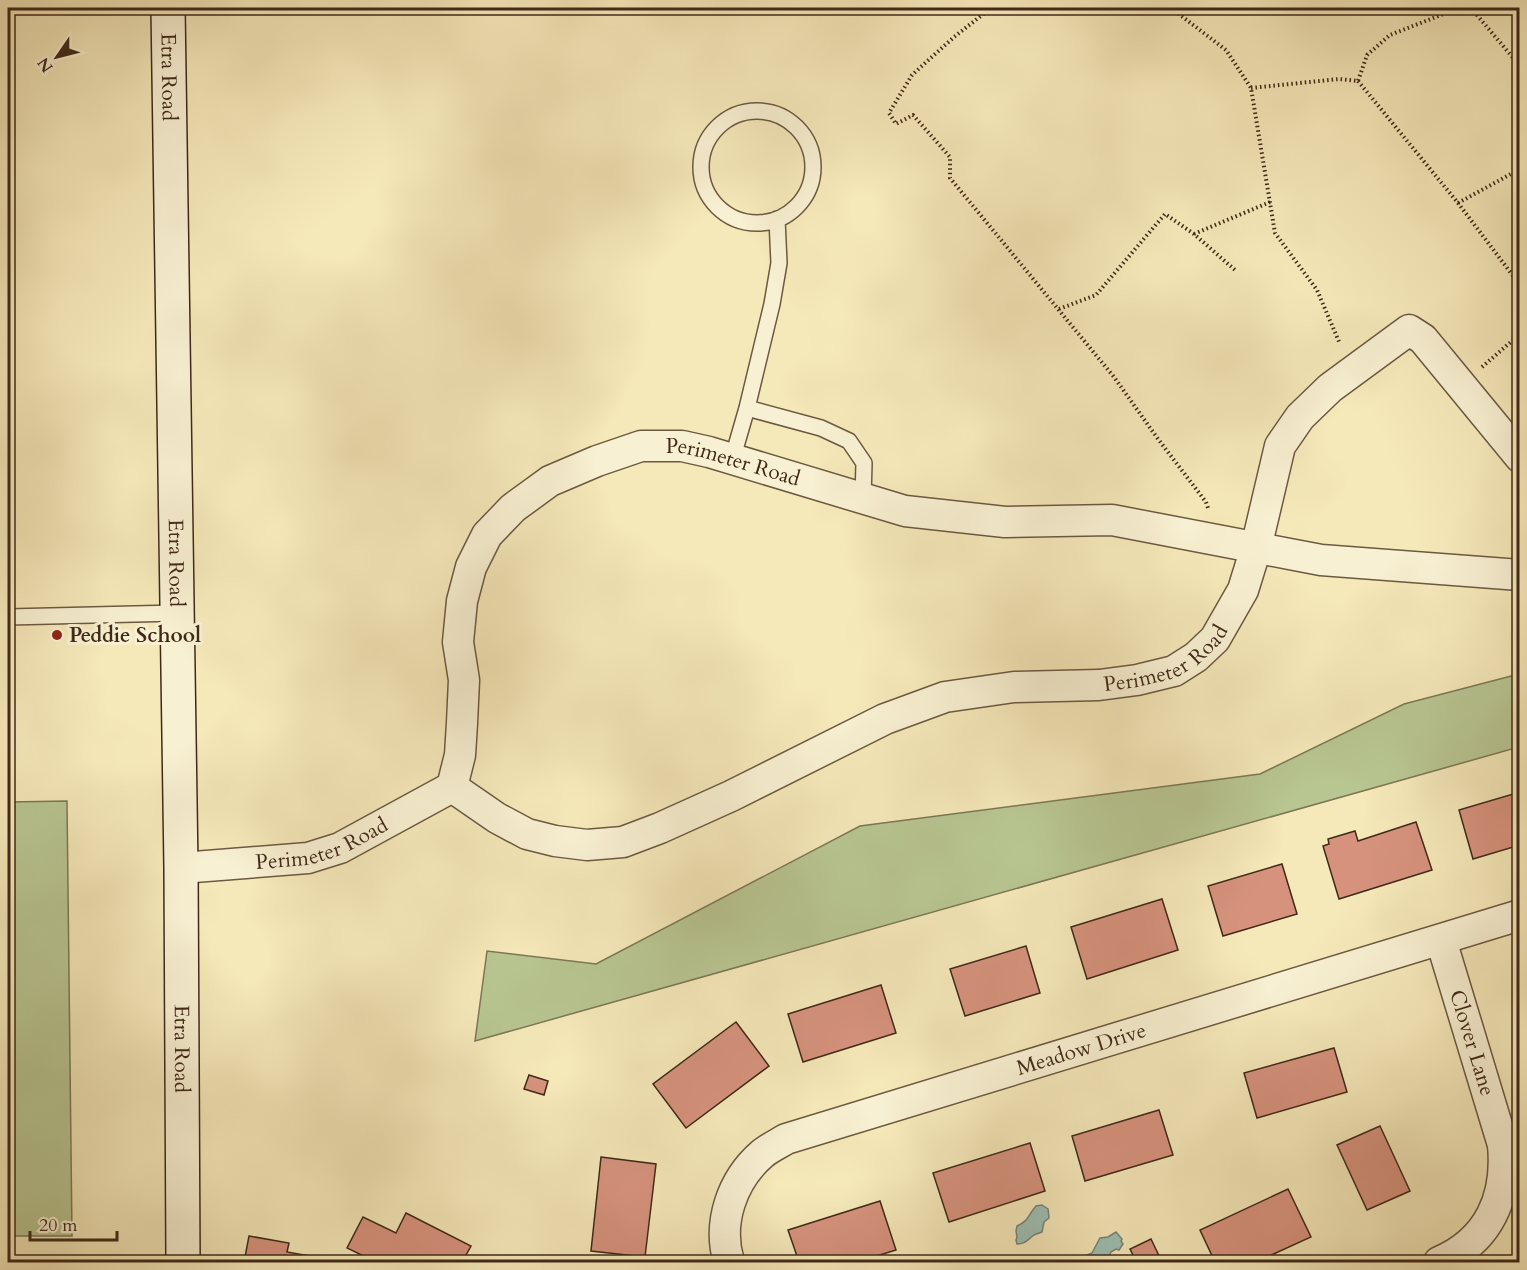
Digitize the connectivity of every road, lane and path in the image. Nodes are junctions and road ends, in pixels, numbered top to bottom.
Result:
1 (168, 8) edge
2 (991, 8) edge
3 (1451, 8) edge
4 (1471, 8) edge
5 (1174, 9) edge
6 (1520, 66) edge
7 (1358, 81) junction
8 (1251, 88) junction
9 (1520, 169) edge
10 (1270, 202) junction
11 (1458, 202) junction
12 (777, 219) junction
13 (1194, 234) junction
14 (1235, 270) dead end
15 (1520, 285) edge
16 (1059, 309) junction
17 (1520, 334) edge
18 (1352, 372) junction
19 (1461, 385) junction
20 (747, 408) junction
21 (1520, 457) edge
22 (732, 460) junction
23 (863, 498) junction
24 (1208, 538) junction
25 (1256, 548) junction
26 (1520, 575) edge
27 (177, 613) junction
28 (8, 617) edge
29 (452, 787) junction
30 (181, 868) junction
31 (1520, 915) edge
32 (1441, 940) junction
33 (183, 1263) edge
34 (729, 1263) edge
35 (1439, 1263) edge

1 - 27 main road, Etra Road
2 - 16 path
3 - 7 path
4 - 6 path
5 - 8 path
7 - 8 path
7 - 11 path
8 - 10 path
9 - 11 path
10 - 13 path
10 - 18 path
11 - 15 path
12 - 12 lane
12 - 20 lane
13 - 14 path
13 - 16 path
16 - 24 path
17 - 19 path
18 - 19 street, Perimeter Road
18 - 25 street, Perimeter Road
19 - 21 street, Perimeter Road
20 - 22 lane
20 - 23 lane
22 - 23 street, Perimeter Road
22 - 29 street, Perimeter Road
23 - 24 street, Perimeter Road
24 - 25 street, Perimeter Road
25 - 26 street, Perimeter Road
25 - 29 street, Perimeter Road
27 - 28 lane
27 - 30 main road, Etra Road
29 - 30 street, Perimeter Road
30 - 33 main road, Etra Road
31 - 32 street, Meadow Drive
32 - 34 street, Meadow Drive
32 - 35 street, Clover Lane

